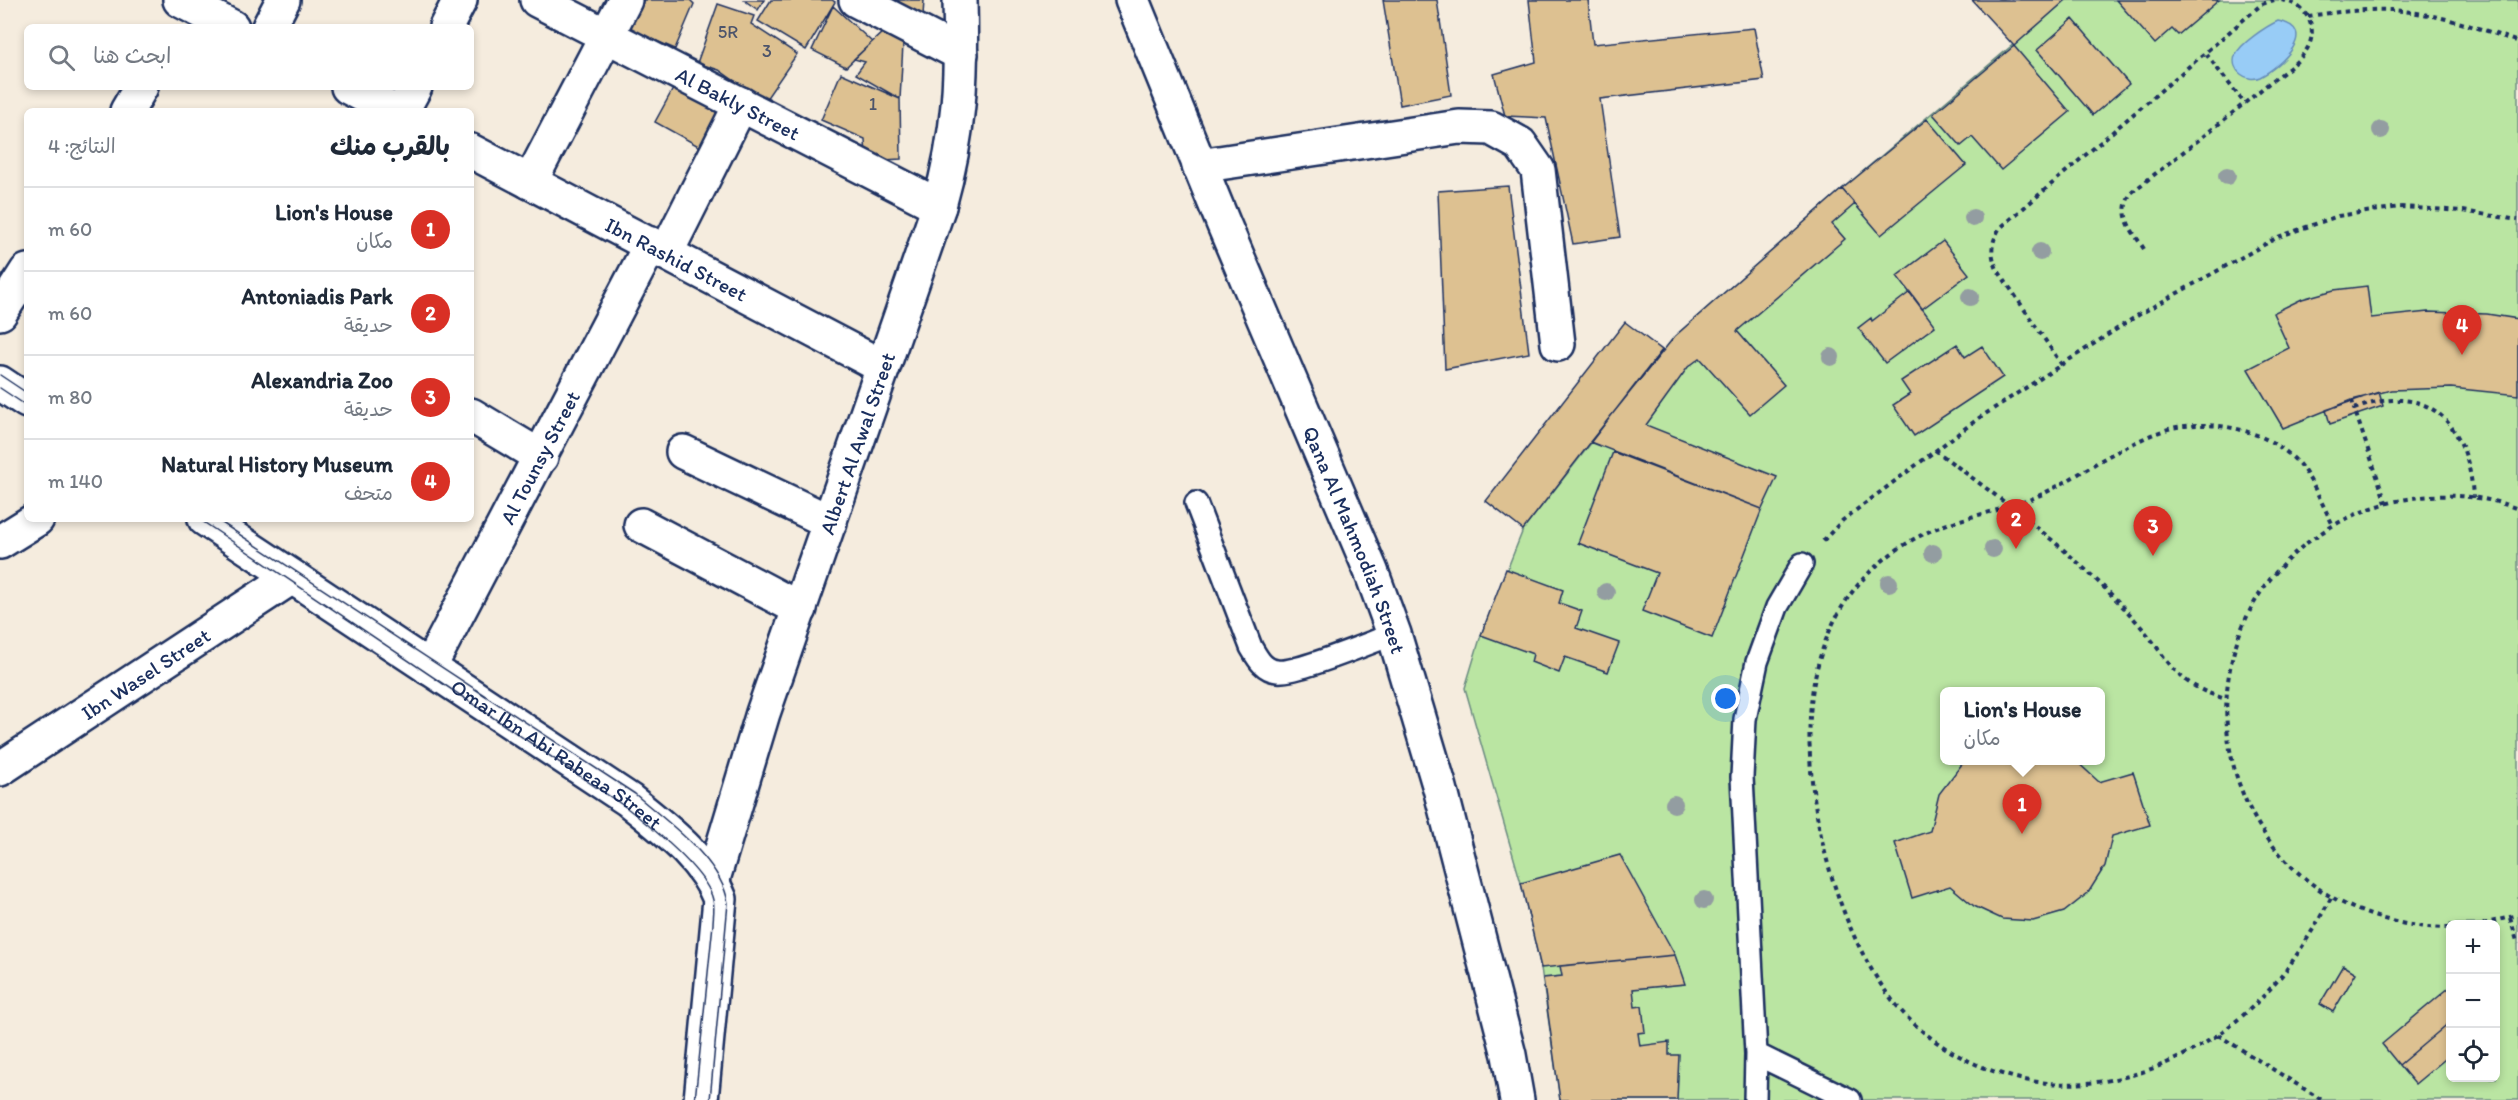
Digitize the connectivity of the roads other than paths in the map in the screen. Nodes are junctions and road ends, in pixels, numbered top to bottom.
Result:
1 (283, 0) edge
2 (460, 0) edge
3 (537, 0) edge
4 (625, 0) edge
5 (856, 0) edge
6 (960, 0) edge
7 (1132, 0) edge
8 (183, 11) edge
9 (223, 24) edge
10 (271, 24) edge
11 (448, 24) edge
12 (606, 35) junction
13 (961, 54) junction
14 (139, 90) edge
15 (354, 90) edge
16 (413, 90) edge
17 (741, 104) junction
18 (129, 108) edge
19 (388, 108) edge
20 (404, 108) edge
21 (474, 153) edge
22 (1199, 166) junction
23 (530, 182) junction
24 (939, 206) junction
25 (659, 249) junction
26 (24, 276) edge
27 (0, 313) edge
28 (1558, 344) dead end
29 (883, 367) junction
30 (0, 383) edge
31 (24, 399) edge
32 (474, 417) edge
33 (683, 452) dead end
34 (541, 457) junction
35 (1196, 503) dead end
36 (32, 522) edge
37 (209, 522) edge
38 (830, 522) junction
39 (641, 525) dead end
40 (0, 542) edge
41 (1802, 564) road end
42 (291, 577) junction
43 (800, 609) junction
44 (1394, 634) junction
45 (429, 668) junction
46 (0, 769) edge
47 (713, 879) junction
48 (1756, 1054) junction
49 (1798, 1074) junction
50 (701, 1100) edge
51 (1517, 1100) edge
52 (1755, 1100) edge
53 (1808, 1100) edge
54 (1850, 1100) edge

1 - 10 street
2 - 11 street
3 - 12 street, Al Bakly Street
4 - 12 street
5 - 13 street
6 - 13 street, Albert Al Awal Street
7 - 22 street, Qana Al Mahmodiah Street
8 - 9 street
12 - 17 street, Al Bakly Street
12 - 23 street
13 - 24 street, Albert Al Awal Street
14 - 18 street
15 - 19 street
16 - 20 street
17 - 24 street, Al Bakly Street
17 - 25 street, Al Tounsy Street
21 - 23 street, Ibn Rashid Street
22 - 28 street
22 - 44 street, Qana Al Mahmodiah Street
23 - 25 street, Ibn Rashid Street
24 - 29 street, Albert Al Awal Street
25 - 29 street, Ibn Rashid Street
25 - 34 street, Al Tounsy Street
26 - 27 street
29 - 38 street, Albert Al Awal Street
30 - 31 street
32 - 34 street
33 - 38 street
34 - 45 street, Al Tounsy Street
35 - 44 lane
36 - 40 street
37 - 42 street, Omar Ibn Abi Rabeaa Street
38 - 43 street, Albert Al Awal Street
39 - 43 street
41 - 48 lane
42 - 45 street, Omar Ibn Abi Rabeaa Street
42 - 46 street, Ibn Wasel Street
43 - 47 street, Albert Al Awal Street
44 - 51 street, Qana Al Mahmodiah Street
45 - 47 street, Omar Ibn Abi Rabeaa Street
47 - 50 street
48 - 49 lane
48 - 52 lane
49 - 53 lane
49 - 54 lane

